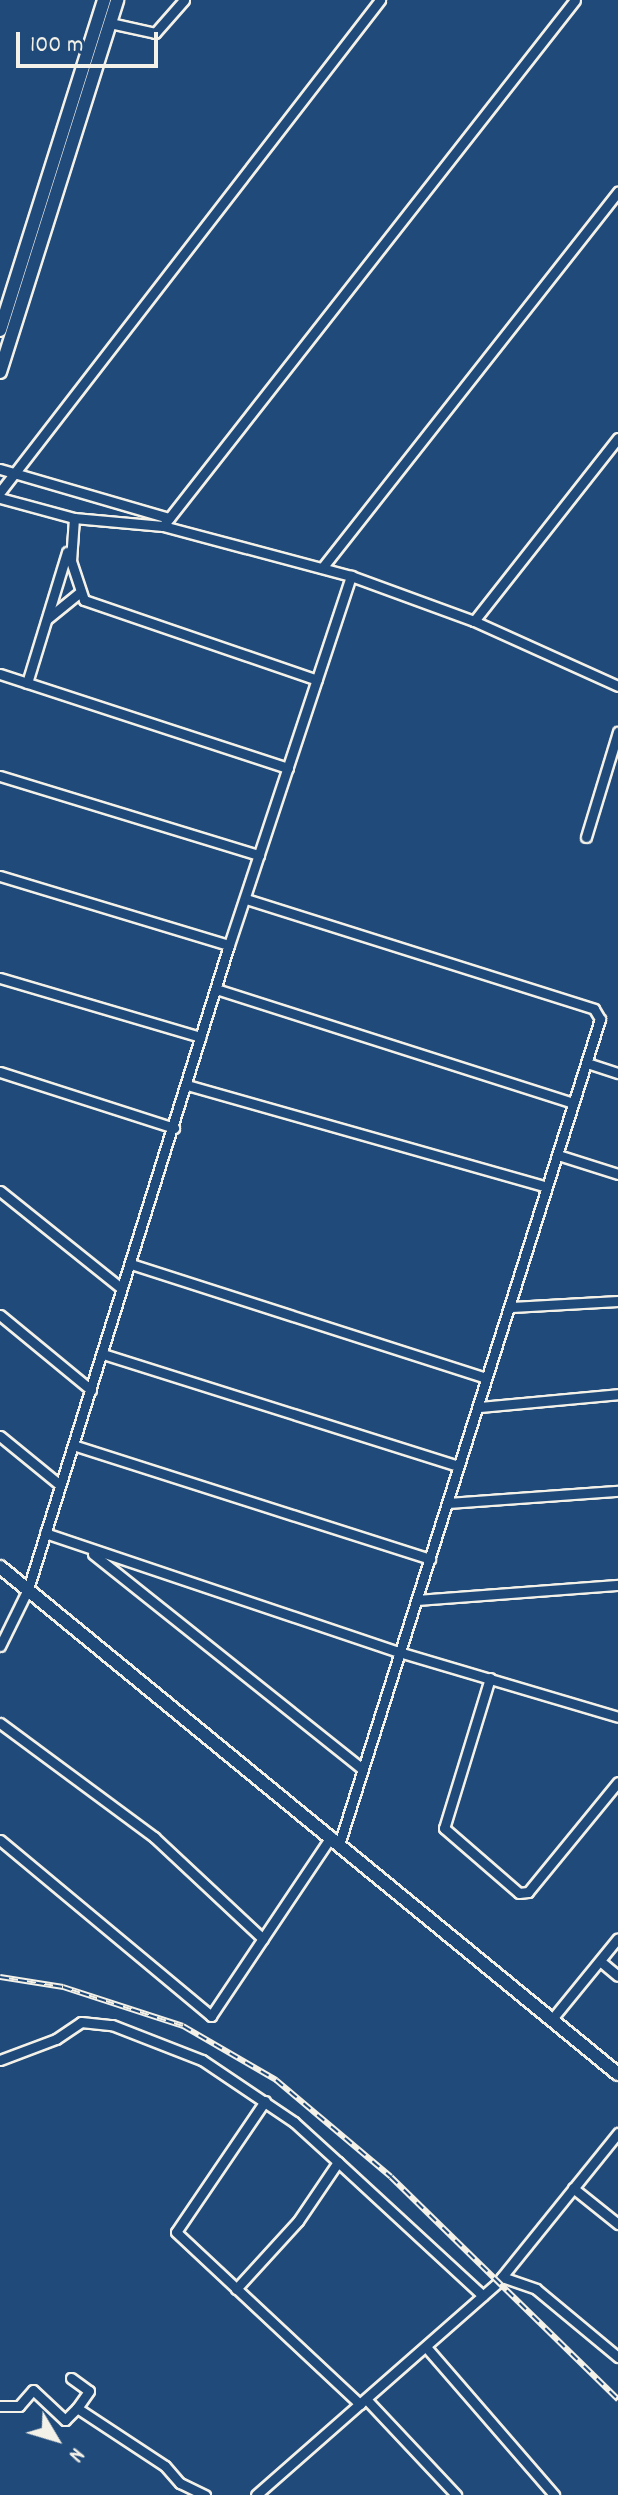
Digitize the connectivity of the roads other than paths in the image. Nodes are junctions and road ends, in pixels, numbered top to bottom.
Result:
1 (104, 0) edge
2 (117, 0) edge
3 (184, 0) edge
4 (380, 0) edge
5 (575, 0) edge
6 (110, 23) junction
7 (63, 150) junction
8 (618, 192) edge
9 (0, 330) edge
10 (0, 372) edge
11 (618, 438) edge
12 (0, 469) edge
13 (15, 473) junction
14 (0, 492) edge
15 (0, 498) edge
16 (74, 518) junction
17 (166, 522) junction
18 (69, 545) junction
19 (322, 568) junction
20 (351, 576) junction
21 (78, 594) junction
22 (47, 619) junction
23 (474, 621) junction
24 (0, 674) edge
25 (317, 680) junction
26 (27, 683) junction
27 (617, 683) edge
28 (618, 732) edge
29 (288, 768) junction
30 (0, 776) edge
31 (586, 837) dead end
32 (259, 855) junction
33 (0, 876) edge
34 (246, 899) junction
35 (229, 945) junction
36 (0, 978) edge
37 (216, 989) junction
38 (201, 1037) junction
39 (587, 1063) junction
40 (0, 1072) edge
41 (618, 1073) edge
42 (187, 1085) junction
43 (573, 1103) junction
44 (174, 1128) junction
45 (558, 1155) junction
46 (618, 1174) edge
47 (547, 1187) junction
48 (0, 1191) edge
49 (131, 1264) junction
50 (121, 1288) junction
51 (618, 1301) edge
52 (512, 1307) junction
53 (0, 1315) edge
54 (103, 1354) junction
55 (486, 1378) junction
56 (91, 1390) junction
57 (618, 1394) edge
58 (479, 1407) junction
59 (0, 1436) edge
60 (73, 1445) junction
61 (458, 1466) junction
62 (60, 1485) junction
63 (618, 1491) edge
64 (449, 1503) junction
65 (45, 1533) junction
66 (88, 1550) junction
67 (430, 1559) junction
68 (0, 1567) edge
69 (618, 1585) edge
70 (28, 1589) junction
71 (418, 1600) junction
72 (0, 1646) edge
73 (399, 1652) junction
74 (490, 1678) junction
75 (618, 1717) edge
76 (0, 1723) edge
77 (362, 1769) junction
78 (618, 1782) edge
79 (0, 1840) edge
80 (335, 1841) junction
81 (618, 1938) edge
82 (263, 1939) junction
83 (600, 1961) junction
84 (618, 1976) edge
85 (552, 2019) junction
86 (0, 2060) edge
87 (618, 2074) edge
88 (265, 2101) junction
89 (618, 2133) edge
90 (338, 2162) junction
91 (573, 2188) junction
92 (618, 2224) edge
93 (502, 2277) junction
94 (236, 2289) junction
95 (483, 2296) junction
96 (426, 2347) junction
97 (618, 2357) edge
98 (71, 2378) dead end
99 (363, 2402) junction
100 (0, 2406) edge
101 (77, 2408) junction
102 (205, 2495) edge
103 (256, 2495) edge
104 (456, 2495) edge
105 (554, 2495) edge

1 - 7 street
2 - 6 street
3 - 6 street
4 - 13 street
5 - 17 street
6 - 7 street
7 - 9 street
7 - 10 street
8 - 19 street
11 - 23 street
12 - 13 street
13 - 14 street
13 - 17 street
15 - 16 street
16 - 17 street
16 - 18 street
17 - 19 street
18 - 21 street
18 - 22 street
19 - 20 street
20 - 23 street
20 - 25 street
21 - 22 street
21 - 25 street
22 - 26 street
23 - 27 street
24 - 26 street
25 - 29 street
26 - 29 street
28 - 31 street
29 - 32 street
30 - 32 street
32 - 34 street
33 - 35 street
34 - 35 street
34 - 39 street
35 - 37 street
36 - 38 street
37 - 38 street
37 - 43 street
38 - 42 street
39 - 41 street
39 - 43 street
40 - 44 street
42 - 44 street
42 - 47 street
43 - 45 street
44 - 49 street
45 - 46 street
45 - 47 street
47 - 52 street
48 - 50 street
49 - 50 street
49 - 55 street
50 - 54 street
51 - 52 street
52 - 55 street
53 - 56 street
54 - 56 street
54 - 61 street
55 - 58 street
56 - 60 street
57 - 58 street
58 - 61 street
59 - 62 street
60 - 62 street
60 - 67 street
61 - 64 street
62 - 65 street
63 - 64 street
64 - 67 street
65 - 66 street
65 - 70 street
66 - 73 street
66 - 77 street
67 - 71 street
68 - 70 street
69 - 71 street
70 - 72 street
70 - 80 street
71 - 73 street
73 - 74 street
73 - 77 street
74 - 75 street
74 - 78 street
76 - 82 street
77 - 80 street
79 - 82 street
80 - 82 street
80 - 85 street
81 - 83 street
83 - 84 street
83 - 85 street
85 - 87 street
86 - 88 street
88 - 90 street
88 - 94 street
89 - 91 street
90 - 94 street
90 - 95 street
91 - 92 street
91 - 93 street
93 - 95 street
93 - 97 street
94 - 99 street
95 - 96 street
96 - 99 street
96 - 105 street
98 - 101 street
99 - 103 street
99 - 104 street
100 - 101 street
101 - 102 street

